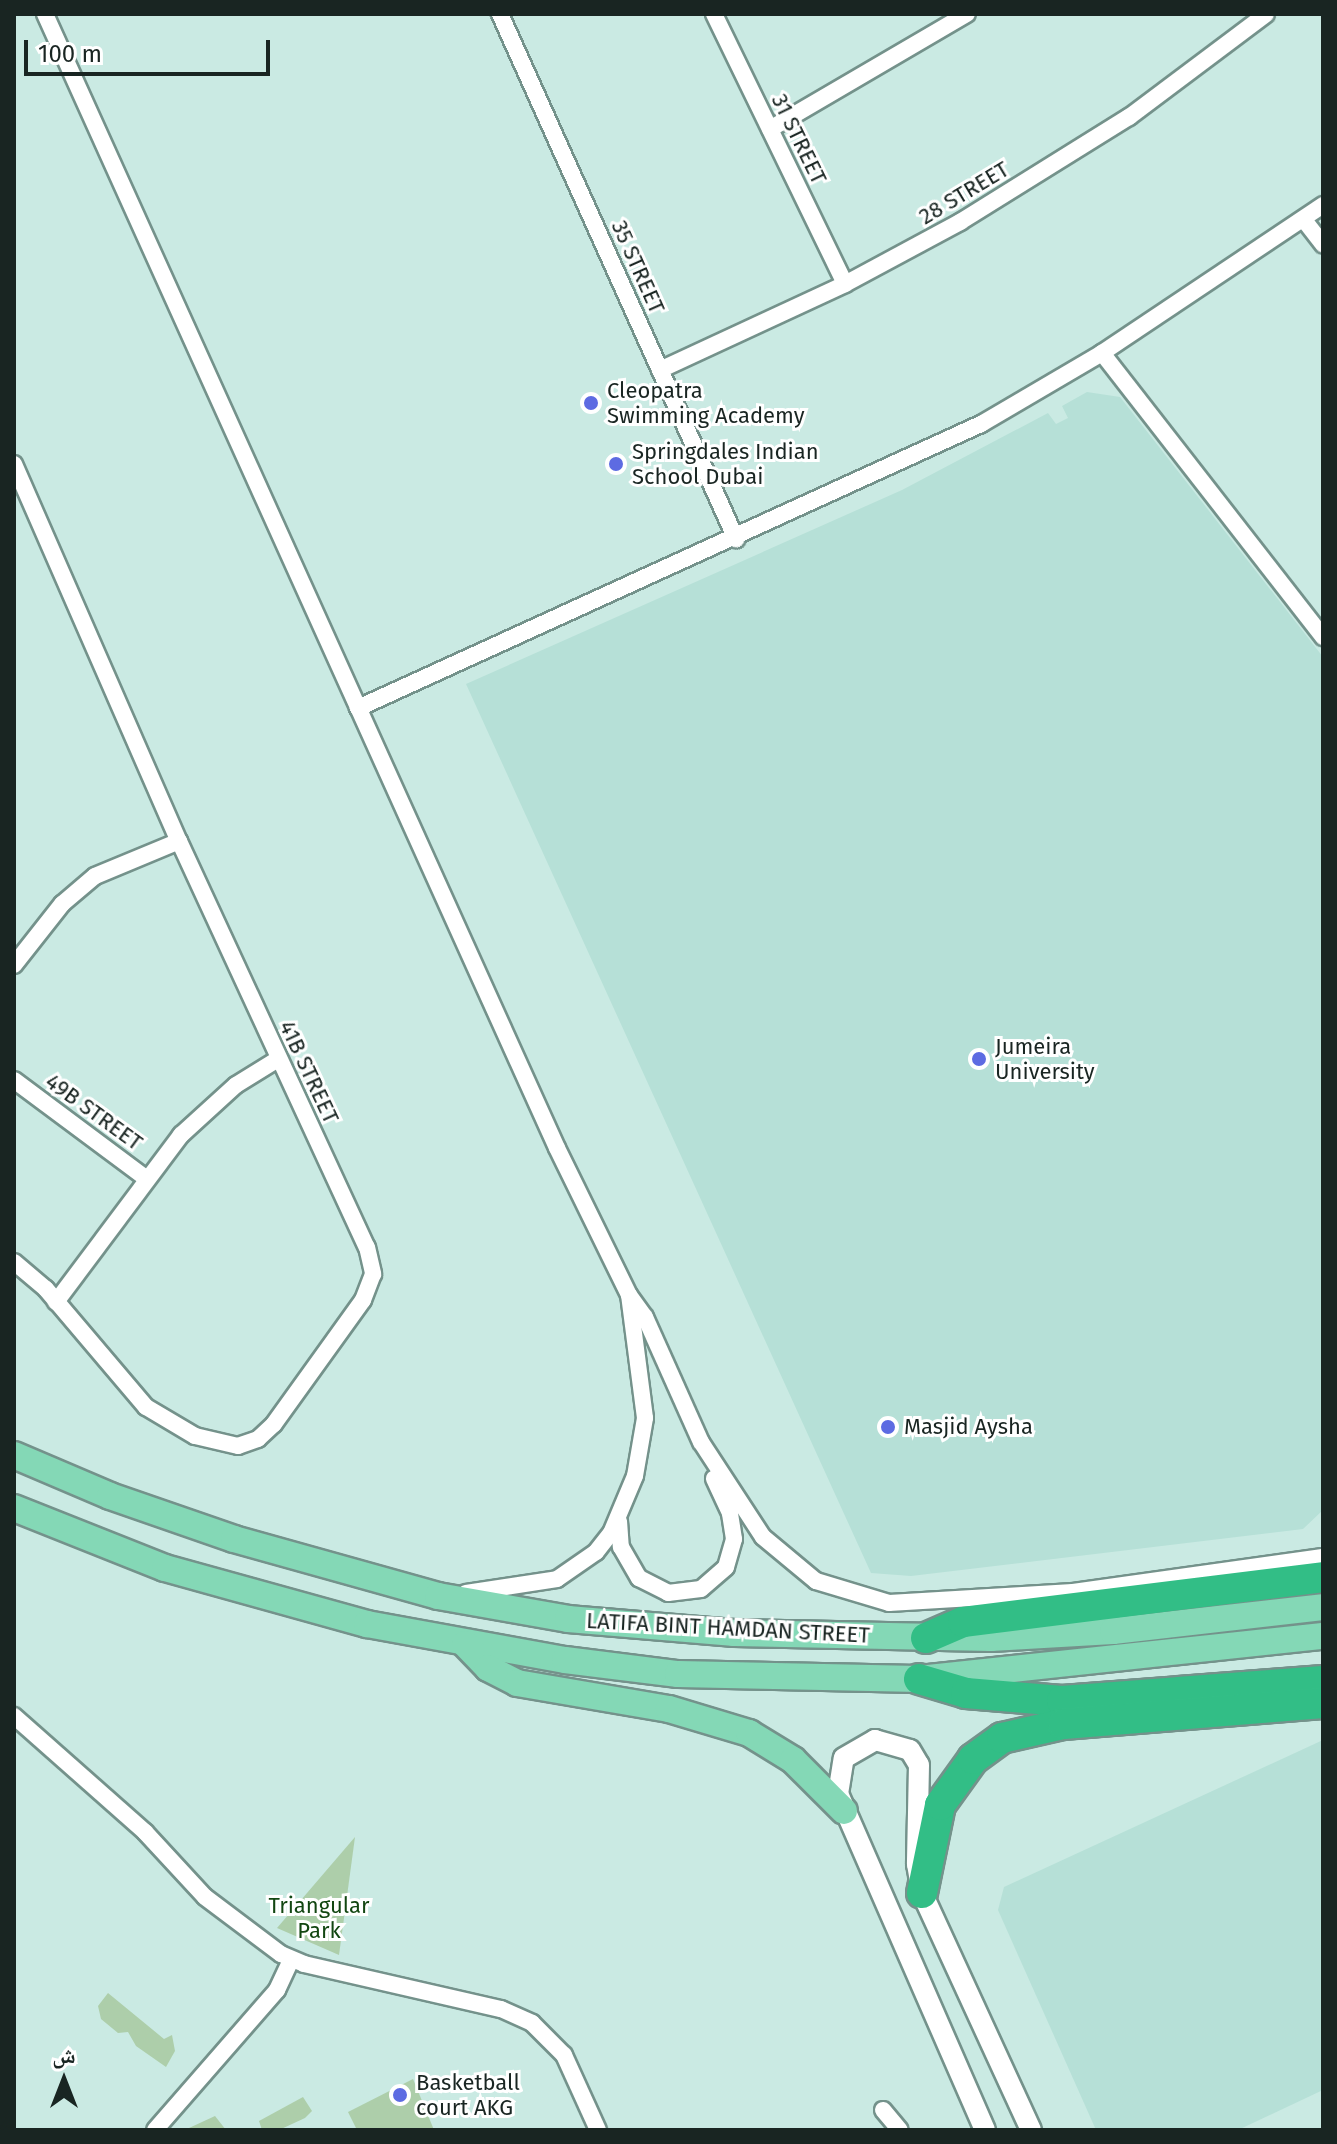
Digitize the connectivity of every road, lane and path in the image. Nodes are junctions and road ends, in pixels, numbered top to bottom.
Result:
1 (45, 14) edge
2 (500, 14) edge
3 (714, 14) edge
4 (967, 14) edge
5 (1266, 14) edge
6 (770, 129) junction
7 (1323, 205) edge
8 (1304, 220) junction
9 (1323, 244) edge
10 (845, 284) junction
11 (1102, 353) junction
12 (660, 370) junction
13 (14, 464) edge
14 (736, 539) junction
15 (1323, 637) edge
16 (358, 708) junction
17 (179, 841) junction
18 (14, 965) edge
19 (278, 1059) junction
20 (14, 1080) edge
21 (147, 1179) junction
22 (14, 1262) edge
23 (629, 1295) junction
24 (56, 1302) junction
25 (708, 1454) junction
26 (14, 1455) edge
27 (14, 1508) edge
28 (621, 1511) junction
29 (1323, 1557) edge
30 (1323, 1577) edge
31 (438, 1596) junction
32 (1323, 1607) edge
33 (1323, 1636) edge
34 (926, 1638) junction
35 (465, 1644) junction
36 (919, 1679) junction
37 (1323, 1681) edge
38 (1323, 1703) edge
39 (14, 1716) edge
40 (844, 1811) junction
41 (922, 1893) junction
42 (291, 1960) junction
43 (883, 2110) dead end
44 (155, 2130) edge
45 (598, 2130) edge
46 (900, 2130) edge
47 (985, 2130) edge
48 (1031, 2130) edge

1 - 16 street
2 - 12 street, 35 STREET
3 - 6 street, 31 STREET
4 - 6 street
5 - 10 street, 28 STREET
6 - 10 street, 31 STREET
7 - 8 street
8 - 9 street
8 - 11 street
10 - 12 street, 28 STREET
11 - 14 street
11 - 15 street
12 - 14 street, 35 STREET
13 - 17 street, 41B STREET
14 - 16 street
16 - 23 street
17 - 18 street
17 - 19 street, 41B STREET
19 - 21 street
19 - 24 street, 41B STREET
20 - 21 street, 49B STREET
21 - 24 street
22 - 24 street
23 - 25 street
23 - 28 street
25 - 28 street
25 - 29 street
26 - 31 main road, LATIFA BINT HAMDAN STREET
27 - 35 main road, LATIFA BINT HAMDAN STREET
28 - 31 street
30 - 34 highway
31 - 34 main road, LATIFA BINT HAMDAN STREET
32 - 34 main road, LATIFA BINT HAMDAN STREET
33 - 36 main road, LATIFA BINT HAMDAN STREET
35 - 36 main road, LATIFA BINT HAMDAN STREET
35 - 40 main road
36 - 37 highway
38 - 41 highway
39 - 42 street
40 - 41 street
40 - 47 street
41 - 48 street
42 - 44 street
42 - 45 street
43 - 46 street

